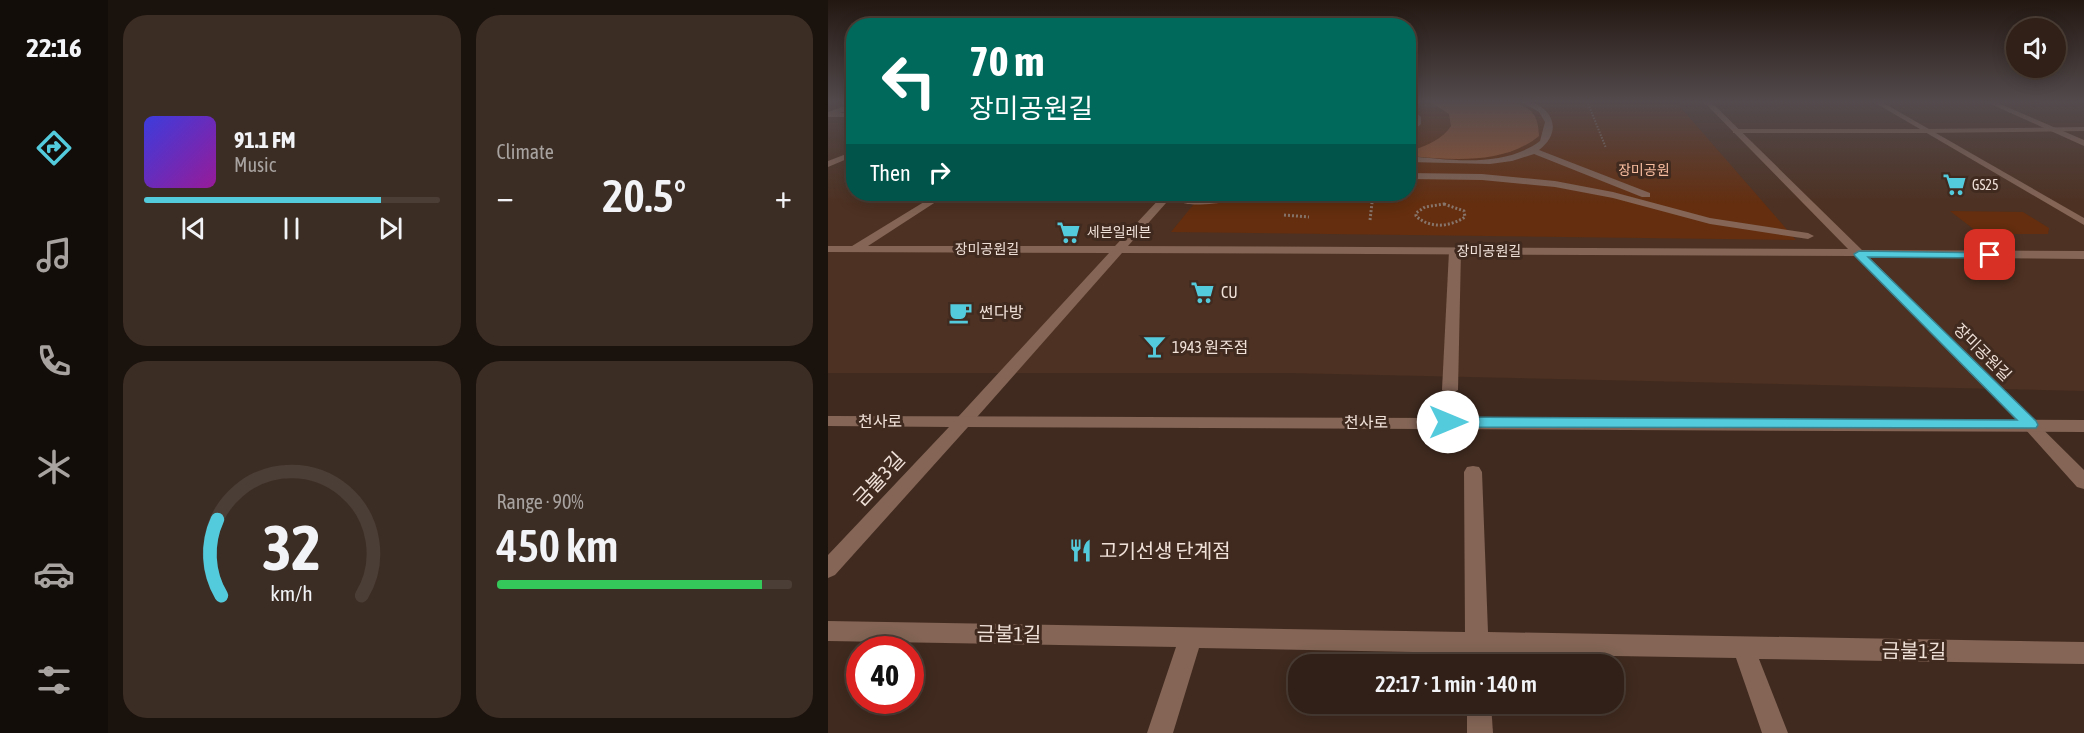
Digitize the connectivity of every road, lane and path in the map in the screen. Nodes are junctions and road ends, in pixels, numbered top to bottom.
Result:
1 (1548, 135) edge
2 (1601, 135) edge
3 (1740, 135) edge
4 (1932, 135) edge
5 (2068, 135) edge
6 (2084, 143) edge
7 (1534, 151) junction
8 (1609, 154) dead end
9 (846, 156) edge
10 (1416, 160) edge
11 (828, 164) edge
12 (1416, 176) edge
13 (932, 201) edge
14 (1163, 201) edge
15 (1201, 201) edge
16 (1187, 202) dead end
17 (1284, 214) dead end
18 (1416, 216) joint
19 (1313, 218) dead end
20 (1361, 219) dead end
21 (1370, 219) dead end
22 (1711, 221) junction
23 (2084, 222) edge
24 (1808, 237) dead end
25 (828, 249) edge
26 (855, 249) junction
27 (1118, 249) junction
28 (1455, 251) junction
29 (1859, 254) junction
30 (2084, 255) edge
31 (1450, 390) dead end
32 (964, 420) junction
33 (828, 422) edge
34 (2031, 425) junction
35 (2084, 426) edge
36 (1473, 472) dead end
37 (2084, 482) edge
38 (828, 569) edge
39 (828, 631) edge
40 (1191, 636) junction
41 (1744, 649) junction
42 (1477, 653) edge
43 (2084, 653) edge
44 (1479, 714) edge
45 (1161, 733) edge
46 (1480, 733) edge
47 (1775, 733) edge

1 - 7 street
2 - 8 path
3 - 29 street, 장미공원길
4 - 23 street
5 - 6 street
7 - 10 street
7 - 22 street
9 - 11 street
12 - 22 street
13 - 26 street
14 - 27 street
15 - 16 street
17 - 19 path
18 - 18 path
20 - 21 path
22 - 24 street
25 - 26 street, 장미공원길
26 - 27 street, 장미공원길
27 - 28 street, 장미공원길
27 - 32 street
28 - 29 street, 장미공원길
28 - 31 street
29 - 30 street, 장미공원길
29 - 34 street, 장미공원길
32 - 33 street, 천사로
32 - 34 street, 천사로
32 - 38 street, 금불3길
34 - 35 street, 천사로
34 - 37 street, 장미공원길
36 - 42 street
39 - 40 street, 금불1길
40 - 42 street, 금불1길
40 - 45 street
41 - 42 street, 금불1길
41 - 43 street, 금불1길
41 - 47 street
44 - 46 street

